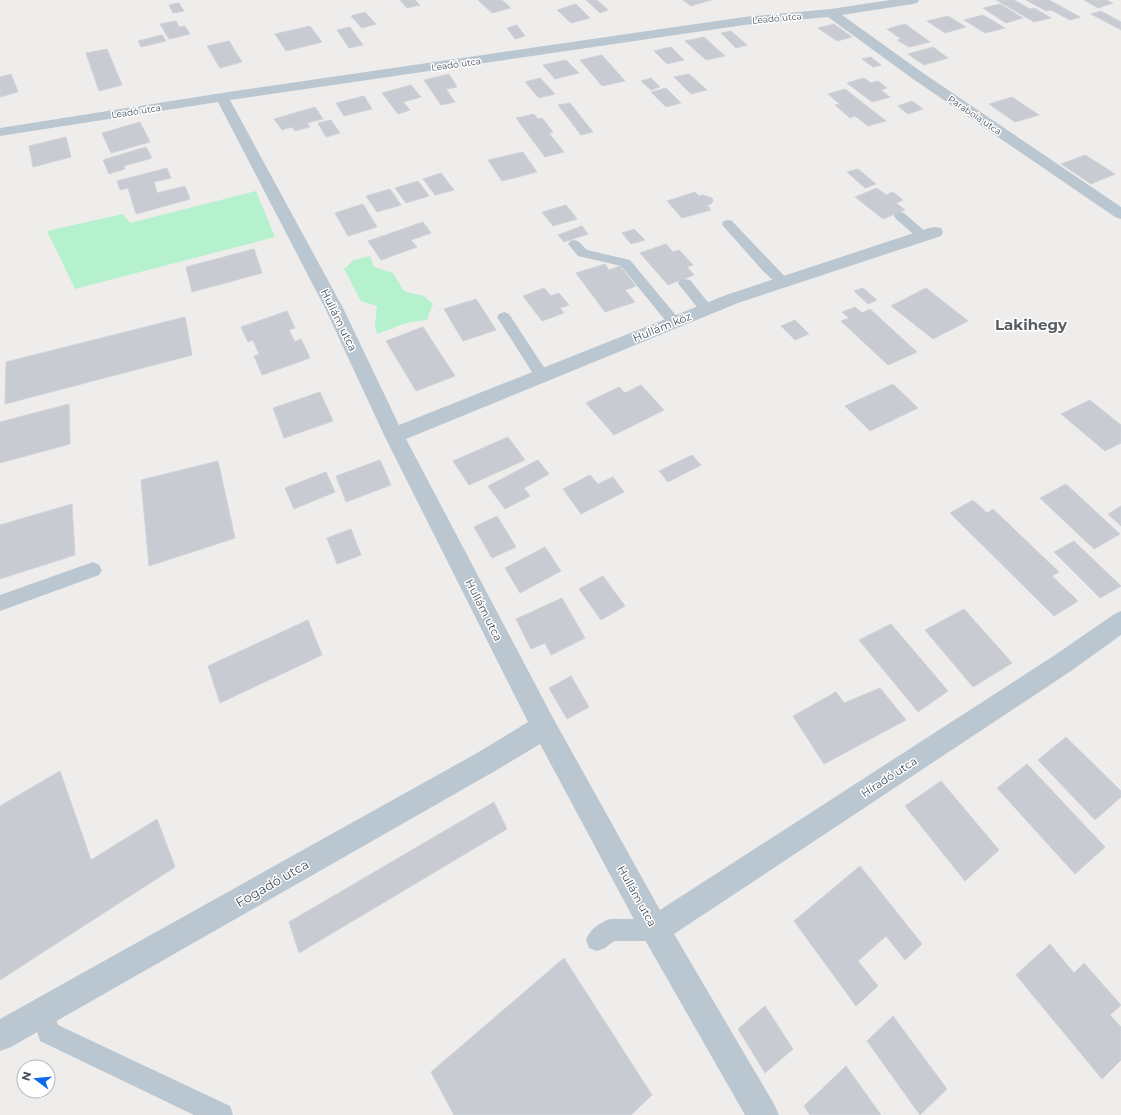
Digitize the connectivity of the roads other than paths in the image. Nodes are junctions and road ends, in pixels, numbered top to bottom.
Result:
1 (913, 0) edge
2 (831, 13) junction
3 (222, 97) junction
4 (0, 132) edge
5 (1121, 214) edge
6 (900, 216) dead end
7 (728, 224) dead end
8 (929, 234) joint
9 (574, 244) dead end
10 (685, 282) dead end
11 (784, 283) junction
12 (706, 309) junction
13 (504, 316) dead end
14 (674, 322) junction
15 (542, 376) junction
16 (394, 435) junction
17 (93, 570) dead end
18 (0, 603) edge
19 (1121, 622) edge
20 (544, 727) junction
21 (655, 930) junction
22 (597, 940) dead end
23 (43, 1013) junction
24 (0, 1036) edge
25 (221, 1115) edge
26 (763, 1115) edge

1 - 2 street, Leadó utca
2 - 3 street, Leadó utca
2 - 5 street, Parabola utca
3 - 4 street, Leadó utca
3 - 16 street, Hullám utca
6 - 8 lane
7 - 11 lane
8 - 11 street, Hullám köz
9 - 14 lane
10 - 12 lane
11 - 12 street, Hullám köz
12 - 14 street, Hullám köz
13 - 15 lane
14 - 15 street, Hullám köz
15 - 16 street, Hullám köz
16 - 20 street, Hullám utca
17 - 18 lane
19 - 21 street, Híradó utca
20 - 21 street, Hullám utca
20 - 23 street, Fogadó utca
21 - 22 lane
21 - 26 street, Hullám utca
23 - 24 street, Fogadó utca
23 - 25 lane

